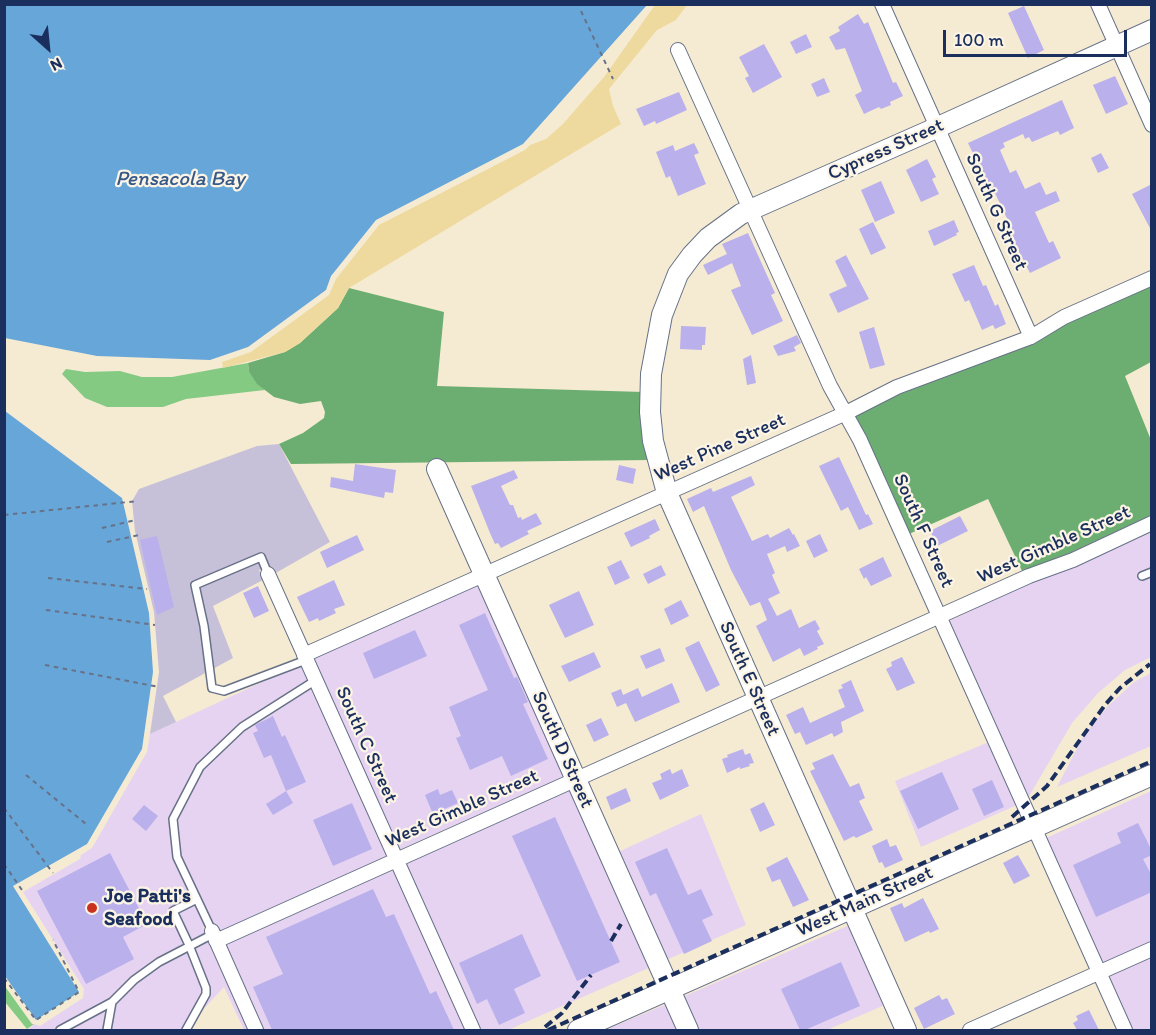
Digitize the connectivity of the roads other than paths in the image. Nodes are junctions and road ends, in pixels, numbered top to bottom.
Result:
1 (882, 4) edge
2 (1098, 4) edge
3 (1152, 30) edge
4 (1117, 46) junction
5 (678, 50) dead end
6 (1152, 124) edge
7 (936, 128) junction
8 (751, 208) junction
9 (1152, 278) edge
10 (662, 315) joint
11 (1031, 337) junction
12 (846, 413) junction
13 (437, 469) dead end
14 (666, 493) junction
15 (1152, 523) edge
16 (1152, 572) edge
17 (268, 574) joint
18 (485, 574) junction
19 (1142, 576) dead end
20 (940, 617) junction
21 (305, 657) junction
22 (316, 680) junction
23 (758, 699) junction
24 (1152, 774) edge
25 (576, 779) junction
26 (1034, 827) junction
27 (397, 860) junction
28 (196, 899) junction
29 (852, 908) junction
30 (213, 935) junction
31 (189, 945) junction
32 (1152, 949) edge
33 (1099, 973) junction
34 (669, 990) junction
35 (112, 1002) junction
36 (60, 1030) edge
37 (107, 1030) edge
38 (186, 1030) edge
39 (256, 1030) edge
40 (472, 1030) edge
41 (578, 1030) edge
42 (688, 1030) edge
43 (906, 1030) edge
44 (970, 1030) edge
45 (1125, 1030) edge

1 - 7 street, South G Street
2 - 4 street
3 - 4 street, Cypress Street
4 - 6 street
4 - 7 street, Cypress Street
5 - 8 street, South F Street
7 - 8 street, Cypress Street
7 - 11 street, South G Street
8 - 10 street, Cypress Street
8 - 12 street, South F Street
9 - 11 street, West Pine Street
10 - 14 street, South E Street
11 - 12 street, West Pine Street
12 - 14 street, West Pine Street
12 - 20 street, South F Street
13 - 18 street, South D Street
14 - 18 street, West Pine Street
14 - 23 street, South E Street
15 - 20 street, West Gimble Street
16 - 19 lane
17 - 21 street, South C Street
17 - 21 lane
18 - 21 street, West Pine Street
18 - 25 street, South D Street
20 - 23 street, West Gimble Street
20 - 26 street, South F Street
21 - 22 street, South C Street
22 - 27 street, South C Street
22 - 28 lane
23 - 25 street, West Gimble Street
23 - 29 street, South E Street
24 - 26 street, West Main Street
25 - 27 street, West Gimble Street
25 - 34 street, South D Street
26 - 29 street, West Main Street
26 - 33 street, South F Street
27 - 30 street, West Gimble Street
27 - 40 street, South C Street
28 - 30 lane
28 - 31 lane
29 - 34 street, West Main Street
29 - 43 street, South E Street
30 - 31 lane
30 - 39 street
31 - 35 lane
31 - 38 lane
32 - 33 street
33 - 44 street
33 - 45 street, South F Street
34 - 41 street, West Main Street
34 - 42 street, South D Street
35 - 36 lane
35 - 37 lane

